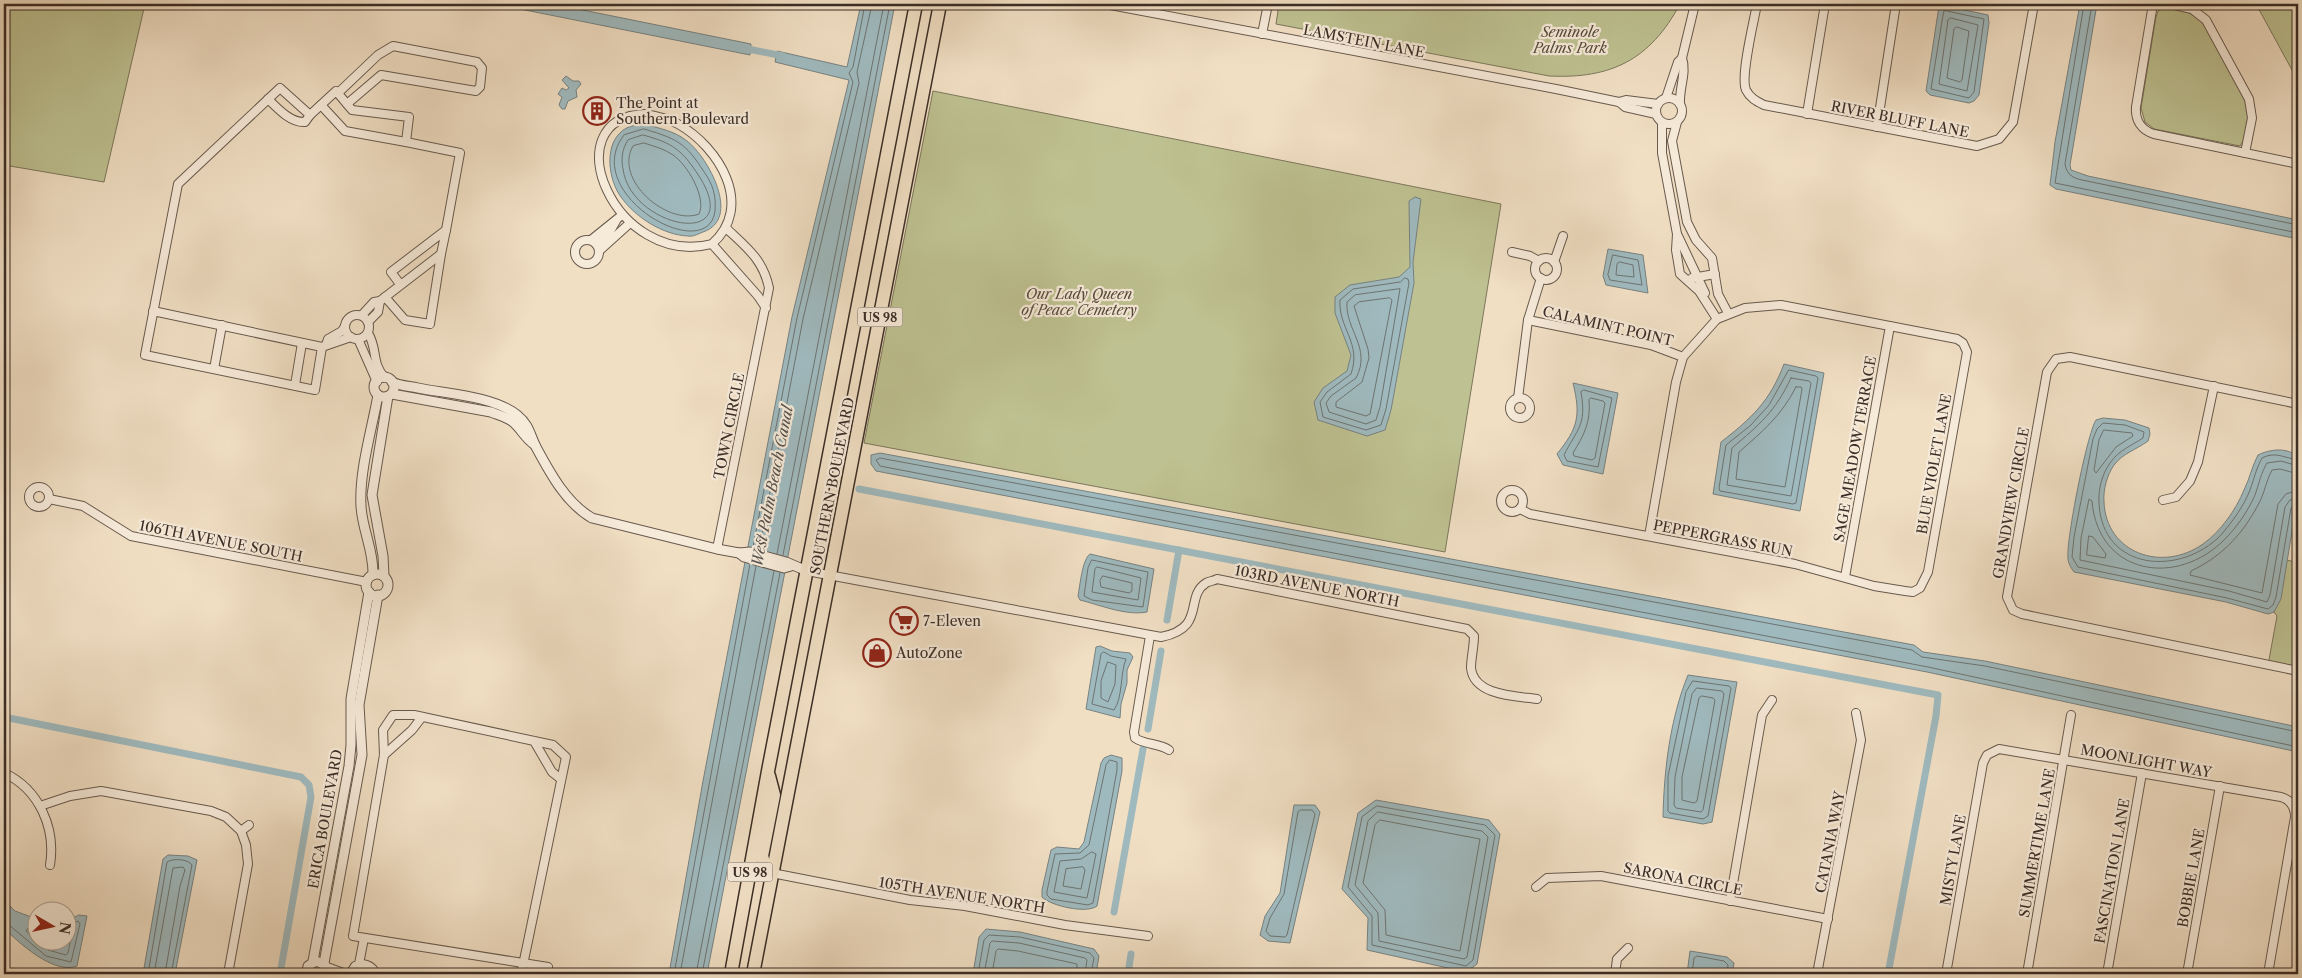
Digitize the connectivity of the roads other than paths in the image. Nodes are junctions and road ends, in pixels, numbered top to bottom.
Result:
1 (916, 4) edge
2 (940, 4) edge
3 (1105, 4) edge
4 (1268, 4) edge
5 (1695, 4) edge
6 (1757, 4) edge
7 (1825, 4) edge
8 (1896, 4) edge
9 (2034, 4) edge
10 (2153, 4) edge
11 (2170, 4) edge
12 (1262, 34) junction
13 (1682, 58) junction
14 (371, 61) junction
15 (381, 75) junction
16 (338, 93) junction
17 (1666, 98) junction
18 (268, 99) junction
19 (1619, 102) junction
20 (347, 104) junction
21 (1658, 104) junction
22 (1680, 104) junction
23 (320, 105) junction
24 (310, 114) junction
25 (1656, 114) junction
26 (1807, 114) junction
27 (1662, 122) junction
28 (1677, 122) junction
29 (1876, 127) junction
30 (406, 142) junction
31 (2245, 153) junction
32 (2298, 164) edge
33 (619, 217) junction
34 (630, 223) junction
35 (726, 228) junction
36 (446, 230) junction
37 (1677, 234) junction
38 (1563, 236) dead end
39 (712, 244) junction
40 (1512, 252) dead end
41 (441, 254) junction
42 (1539, 261) junction
43 (1554, 262) junction
44 (1715, 274) junction
45 (1541, 278) junction
46 (1697, 278) junction
47 (1685, 280) junction
48 (400, 284) junction
49 (383, 299) junction
50 (1707, 301) junction
51 (766, 308) junction
52 (153, 311) junction
53 (1728, 314) junction
54 (362, 315) junction
55 (1717, 319) junction
56 (1528, 320) junction
57 (368, 322) junction
58 (222, 325) junction
59 (345, 326) junction
60 (1890, 326) junction
61 (368, 333) junction
62 (355, 338) junction
63 (302, 344) junction
64 (324, 346) junction
65 (1683, 356) junction
66 (214, 369) junction
67 (384, 380) junction
68 (295, 385) junction
69 (2214, 386) junction
70 (378, 395) junction
71 (390, 395) junction
72 (1518, 398) dead end
73 (2298, 404) edge
74 (535, 445) junction
75 (49, 499) dead end
76 (2163, 500) dead end
77 (1520, 509) dead end
78 (1649, 536) junction
79 (717, 549) junction
80 (807, 571) junction
81 (373, 574) junction
82 (384, 576) junction
83 (830, 576) junction
84 (1845, 577) junction
85 (366, 582) junction
86 (1920, 588) joint
87 (369, 592) junction
88 (378, 596) junction
89 (1150, 636) junction
90 (2298, 671) edge
91 (1537, 699) dead end
92 (1772, 700) dead end
93 (1856, 714) dead end
94 (2071, 715) dead end
95 (422, 717) junction
96 (534, 740) junction
97 (1169, 750) dead end
98 (1990, 752) joint
99 (384, 755) junction
100 (2064, 760) junction
101 (768, 771) junction
102 (4, 773) edge
103 (2142, 773) junction
104 (561, 779) junction
105 (2220, 786) junction
106 (40, 806) junction
107 (249, 825) dead end
108 (241, 831) junction
109 (50, 865) dead end
110 (772, 874) junction
111 (1536, 886) dead end
112 (1730, 901) junction
113 (1828, 920) junction
114 (1148, 936) dead end
115 (364, 938) junction
116 (1628, 948) dead end
117 (313, 961) junction
118 (523, 963) junction
119 (359, 964) junction
120 (548, 967) dead end
121 (326, 968) edge
122 (228, 974) edge
123 (307, 974) edge
124 (346, 974) edge
125 (350, 974) edge
126 (376, 974) edge
127 (521, 974) edge
128 (731, 974) edge
129 (755, 974) edge
130 (1615, 974) edge
131 (1817, 974) edge
132 (1946, 974) edge
133 (2027, 974) edge
134 (2107, 974) edge
135 (2187, 974) edge
136 (2268, 974) edge

1 - 80 highway, SOUTHERN BOULEVARD / US 98
2 - 83 highway, SOUTHERN BOULEVARD / US 98
3 - 12 street, LAMSTEIN LANE
4 - 12 street
5 - 13 street
6 - 26 street, RIVER BLUFF LANE
7 - 26 street
8 - 29 street
9 - 29 street, RIVER BLUFF LANE
10 - 31 street
11 - 31 street
12 - 19 street, LAMSTEIN LANE
13 - 17 street
13 - 22 street
14 - 15 street
14 - 15 street
14 - 16 street
15 - 20 street
16 - 20 street
16 - 23 street
17 - 21 street
17 - 22 street
18 - 24 street
18 - 24 street
18 - 52 street
19 - 21 street, LAMSTEIN LANE
19 - 25 street, LAMSTEIN LANE
20 - 30 street
21 - 25 street
22 - 28 street
23 - 24 street
23 - 30 street
25 - 27 street
26 - 29 street, RIVER BLUFF LANE
27 - 28 street
27 - 37 street
28 - 44 street
30 - 36 street
31 - 32 street
33 - 34 street
33 - 34 street
33 - 35 street
34 - 39 street
35 - 39 street
35 - 51 street, TOWN CIRCLE
36 - 41 street
36 - 48 street
37 - 46 street
37 - 47 street
38 - 43 street
39 - 51 street
40 - 42 street
41 - 48 street
41 - 49 street
42 - 43 street
42 - 45 street
43 - 45 street
44 - 46 street
44 - 53 street
45 - 56 street
46 - 47 street
46 - 50 street
47 - 50 street
48 - 49 street
49 - 54 street
49 - 57 street
50 - 55 street
51 - 79 street, TOWN CIRCLE
52 - 58 street
52 - 66 street
53 - 55 street
53 - 60 street
54 - 57 street
54 - 59 street
55 - 65 street
56 - 65 street, CALAMINT POINT
56 - 72 street
57 - 61 street
58 - 63 street
58 - 66 street
59 - 62 street
59 - 64 street
60 - 84 street, SAGE MEADOW TERRACE
60 - 86 street, BLUE VIOLET LANE
61 - 62 street
61 - 67 street
62 - 64 street
62 - 67 street
63 - 64 street
63 - 68 street
64 - 68 street
65 - 78 street
66 - 68 street
67 - 70 street
67 - 71 street
67 - 74 street
69 - 73 street, GRANDVIEW CIRCLE
69 - 76 street
69 - 90 street, GRANDVIEW CIRCLE
70 - 71 street
70 - 81 street
71 - 74 street
71 - 82 street
74 - 79 street
75 - 85 street, 106TH AVENUE SOUTH
77 - 78 street, PEPPERGRASS RUN
78 - 84 street, PEPPERGRASS RUN
79 - 80 street
80 - 83 street, 103RD AVENUE NORTH
80 - 101 highway, SOUTHERN BOULEVARD / US 98
81 - 82 street
81 - 85 street
82 - 88 street
83 - 89 street, 103RD AVENUE NORTH
83 - 110 highway, SOUTHERN BOULEVARD / US 98
84 - 86 street, PEPPERGRASS RUN
85 - 87 street
87 - 88 street
87 - 117 street, ERICA BOULEVARD
88 - 121 street, ERICA BOULEVARD
89 - 91 street, 103RD AVENUE NORTH
89 - 97 street
92 - 112 street
93 - 113 street, CATANIA WAY
94 - 100 street, SUMMERTIME LANE
95 - 96 street
95 - 99 street
95 - 99 street
96 - 104 street
96 - 104 street
98 - 100 street, MOONLIGHT WAY
98 - 132 street, MISTY LANE
99 - 115 street
100 - 103 street, MOONLIGHT WAY
100 - 133 street, SUMMERTIME LANE
101 - 110 highway
101 - 128 highway, SOUTHERN BOULEVARD / US 98
102 - 106 street
103 - 105 street, MOONLIGHT WAY
103 - 134 street, FASCINATION LANE
104 - 118 street
105 - 135 street, BOBBIE LANE
105 - 136 street, MOONLIGHT WAY
106 - 108 street
106 - 109 street
107 - 108 street
108 - 122 street
110 - 114 street, 105TH AVENUE NORTH
110 - 129 highway, SOUTHERN BOULEVARD / US 98
111 - 112 street, SARONA CIRCLE
112 - 113 street, SARONA CIRCLE
113 - 131 street, CATANIA WAY
115 - 118 street
115 - 119 street
116 - 130 street
117 - 121 street
117 - 123 street, ERICA BOULEVARD
118 - 120 street
118 - 127 street
119 - 125 street
119 - 126 street
121 - 124 street

